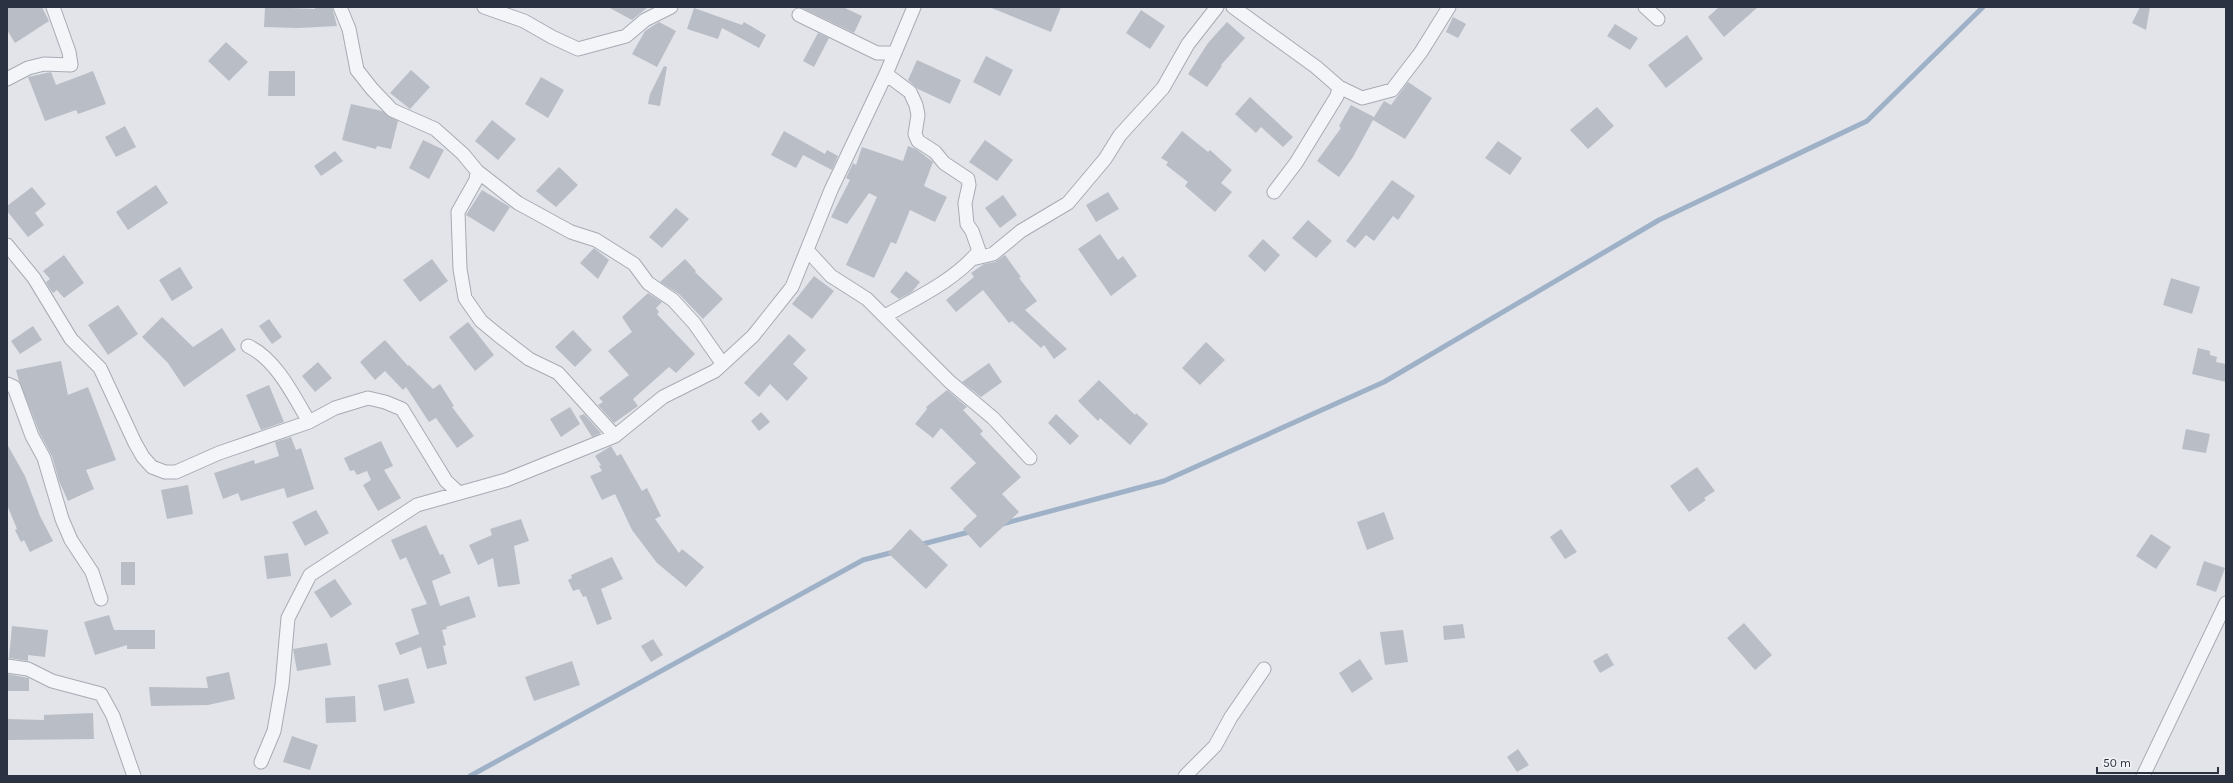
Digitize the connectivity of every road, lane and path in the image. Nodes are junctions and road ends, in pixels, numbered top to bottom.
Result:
1 (53, 7) edge
2 (340, 7) edge
3 (484, 7) edge
4 (671, 7) edge
5 (914, 7) edge
6 (1217, 7) edge
7 (1233, 7) edge
8 (1449, 7) edge
9 (1645, 7) edge
10 (799, 16) dead end
11 (1658, 19) dead end
12 (894, 53) junction
13 (886, 74) junction
14 (7, 79) edge
15 (1340, 87) junction
16 (477, 171) junction
17 (1274, 192) dead end
18 (7, 246) edge
19 (807, 250) junction
20 (972, 259) junction
21 (885, 316) junction
22 (248, 346) dead end
23 (722, 363) junction
24 (7, 384) edge
25 (309, 422) junction
26 (615, 436) junction
27 (1030, 458) dead end
28 (459, 492) junction
29 (101, 599) dead end
30 (2226, 603) edge
31 (7, 666) edge
32 (1264, 669) dead end
33 (261, 762) dead end
34 (134, 776) edge
35 (1185, 776) edge
36 (2143, 776) edge

1 - 14 street
2 - 16 street
3 - 4 street
5 - 12 street
6 - 20 street
7 - 15 street
8 - 15 street
9 - 11 street
10 - 12 street
12 - 13 street
13 - 19 street
13 - 20 street
15 - 17 street
16 - 23 street
16 - 26 street
18 - 25 street
19 - 21 street
19 - 23 street
20 - 21 street
21 - 27 street
22 - 25 street
23 - 26 street
24 - 29 street
25 - 28 street
26 - 28 street
28 - 33 street
30 - 36 street
31 - 34 street
32 - 35 street

